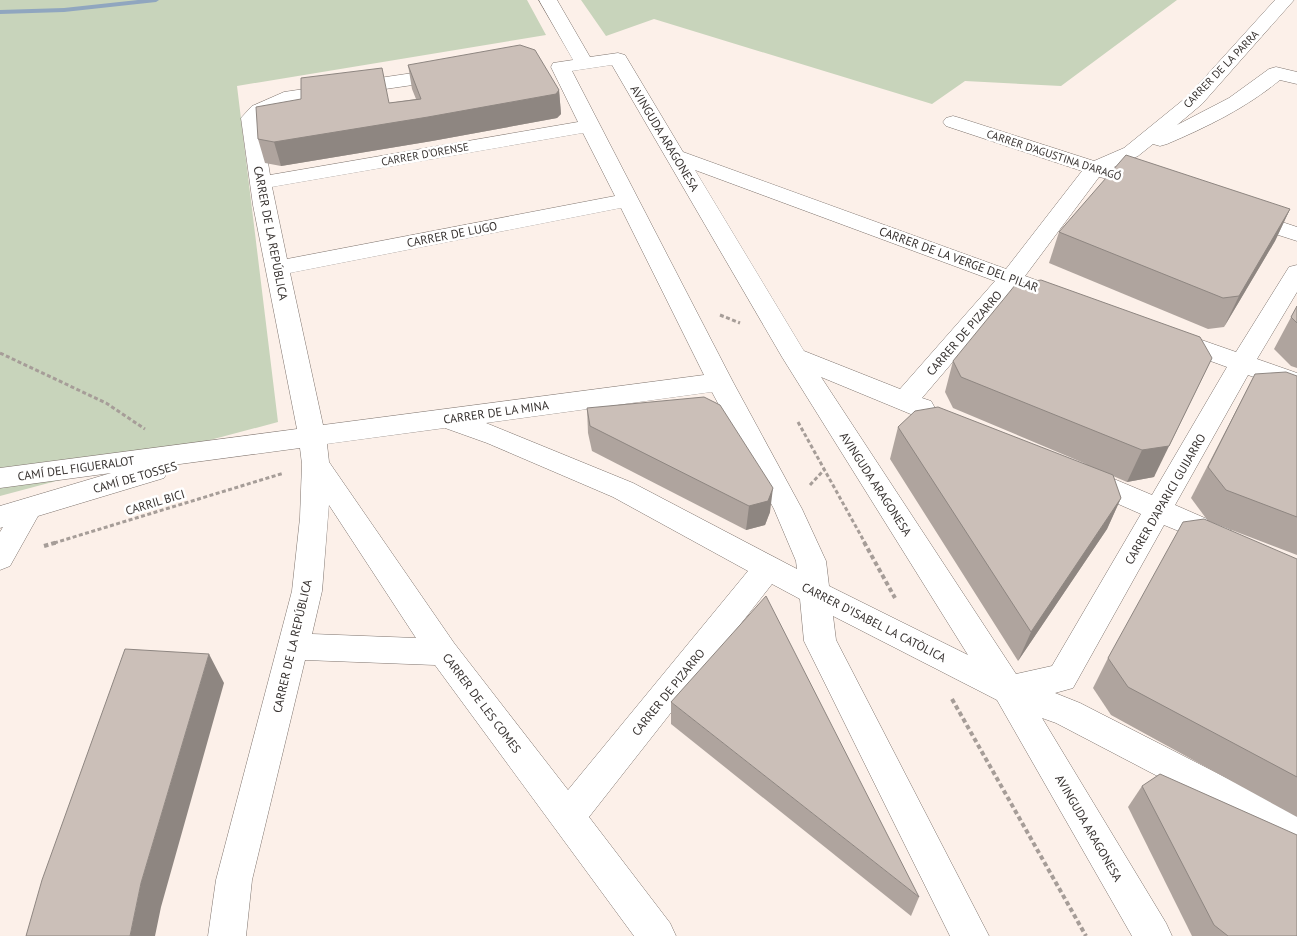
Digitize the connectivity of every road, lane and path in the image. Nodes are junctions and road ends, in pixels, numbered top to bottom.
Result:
1 (548, 0) edge
2 (1284, 0) edge
3 (582, 58) junction
4 (545, 59) dead end
5 (468, 70) edge
6 (1297, 78) edge
7 (953, 122) dead end
8 (590, 126) junction
9 (1130, 152) junction
10 (676, 156) junction
11 (1096, 168) junction
12 (1133, 180) edge
13 (260, 183) junction
14 (628, 200) junction
15 (1224, 210) edge
16 (1297, 234) edge
17 (277, 268) junction
18 (1297, 272) edge
19 (1011, 278) junction
20 (1076, 302) edge
21 (737, 315) dead end
22 (742, 324) dead end
23 (1150, 329) edge
24 (0, 353) edge
25 (795, 357) junction
26 (1242, 363) junction
27 (720, 382) junction
28 (1297, 383) edge
29 (905, 401) junction
30 (941, 417) edge
31 (447, 419) junction
32 (797, 420) dead end
33 (272, 441) junction
34 (314, 450) junction
35 (181, 454) junction
36 (1059, 467) edge
37 (0, 478) edge
38 (28, 508) junction
39 (1158, 510) junction
40 (0, 517) edge
41 (38, 547) dead end
42 (1245, 548) edge
43 (0, 558) edge
44 (768, 568) junction
45 (814, 593) junction
46 (293, 646) junction
47 (923, 647) junction
48 (443, 652) junction
49 (1008, 690) junction
50 (951, 698) dead end
51 (568, 816) junction
52 (1297, 832) edge
53 (227, 936) edge
54 (656, 936) edge
55 (970, 936) edge
56 (1086, 936) edge
57 (1153, 936) edge

1 - 3 street
2 - 9 street, CARRER DE LA PARRA
3 - 4 street
3 - 8 street, AVINGUDA ARAGONESA
3 - 10 street, AVINGUDA ARAGONESA
5 - 13 street, CARRER DE LA REPÚBLICA
6 - 9 street, CARRER DE LA PARRA
7 - 11 street, CARRER D'AGUSTINA D'ARAGÓ
8 - 13 street, CARRER D'ORENSE
8 - 14 street, AVINGUDA ARAGONESA
9 - 11 street, CARRER DE LA PARRA
10 - 19 street, CARRER DE LA VERGE DEL PILAR
10 - 25 street, AVINGUDA ARAGONESA
11 - 12 street, CARRER D'AGUSTINA D'ARAGÓ
11 - 19 street, CARRER DE PIZARRO
13 - 17 street, CARRER DE LA REPÚBLICA
14 - 17 street, CARRER DE LUGO
14 - 27 street, AVINGUDA ARAGONESA
15 - 16 street
17 - 34 street, CARRER DE LA REPÚBLICA
18 - 26 street, CARRER D'APARICI GUIJARRO
19 - 20 street, CARRER DE LA VERGE DEL PILAR
19 - 29 street, CARRER DE PIZARRO
21 - 22 path
23 - 26 street
24 - 35 path
25 - 29 street
25 - 49 street, AVINGUDA ARAGONESA
26 - 28 street
26 - 39 street, CARRER D'APARICI GUIJARRO
27 - 31 street, CARRER DE LA MINA
27 - 45 street, AVINGUDA ARAGONESA
29 - 30 street
31 - 34 street, CARRER DE LA MINA
31 - 44 street, CARRER D'ISABEL LA CATÒLICA
32 - 47 path
33 - 34 street, CARRER DE LA MINA
33 - 35 street, CAMÍ DEL FIGUERALOT
33 - 38 street, CAMÍ DE TOSSES
34 - 41 path, CARRIL BICI
34 - 46 street, CARRER DE LA REPÚBLICA
34 - 48 street, CARRER DE LES COMES
35 - 37 street, CAMÍ DEL FIGUERALOT
36 - 39 street
38 - 40 street, CAMÍ DE TOSSES
38 - 43 street
39 - 42 street
39 - 49 street, CARRER D'APARICI GUIJARRO
44 - 45 street, CARRER D'ISABEL LA CATÒLICA
44 - 51 street, CARRER DE PIZARRO
45 - 47 street, CARRER D'ISABEL LA CATÒLICA
45 - 55 street, AVINGUDA ARAGONESA
46 - 48 street
46 - 53 street, CARRER DE LA REPÚBLICA
47 - 49 street, CARRER D'ISABEL LA CATÒLICA
48 - 51 street, CARRER DE LES COMES
49 - 52 street, CARRER D'ISABEL LA CATÒLICA
49 - 57 street, AVINGUDA ARAGONESA
50 - 56 path
51 - 54 street, CARRER DE LES COMES

